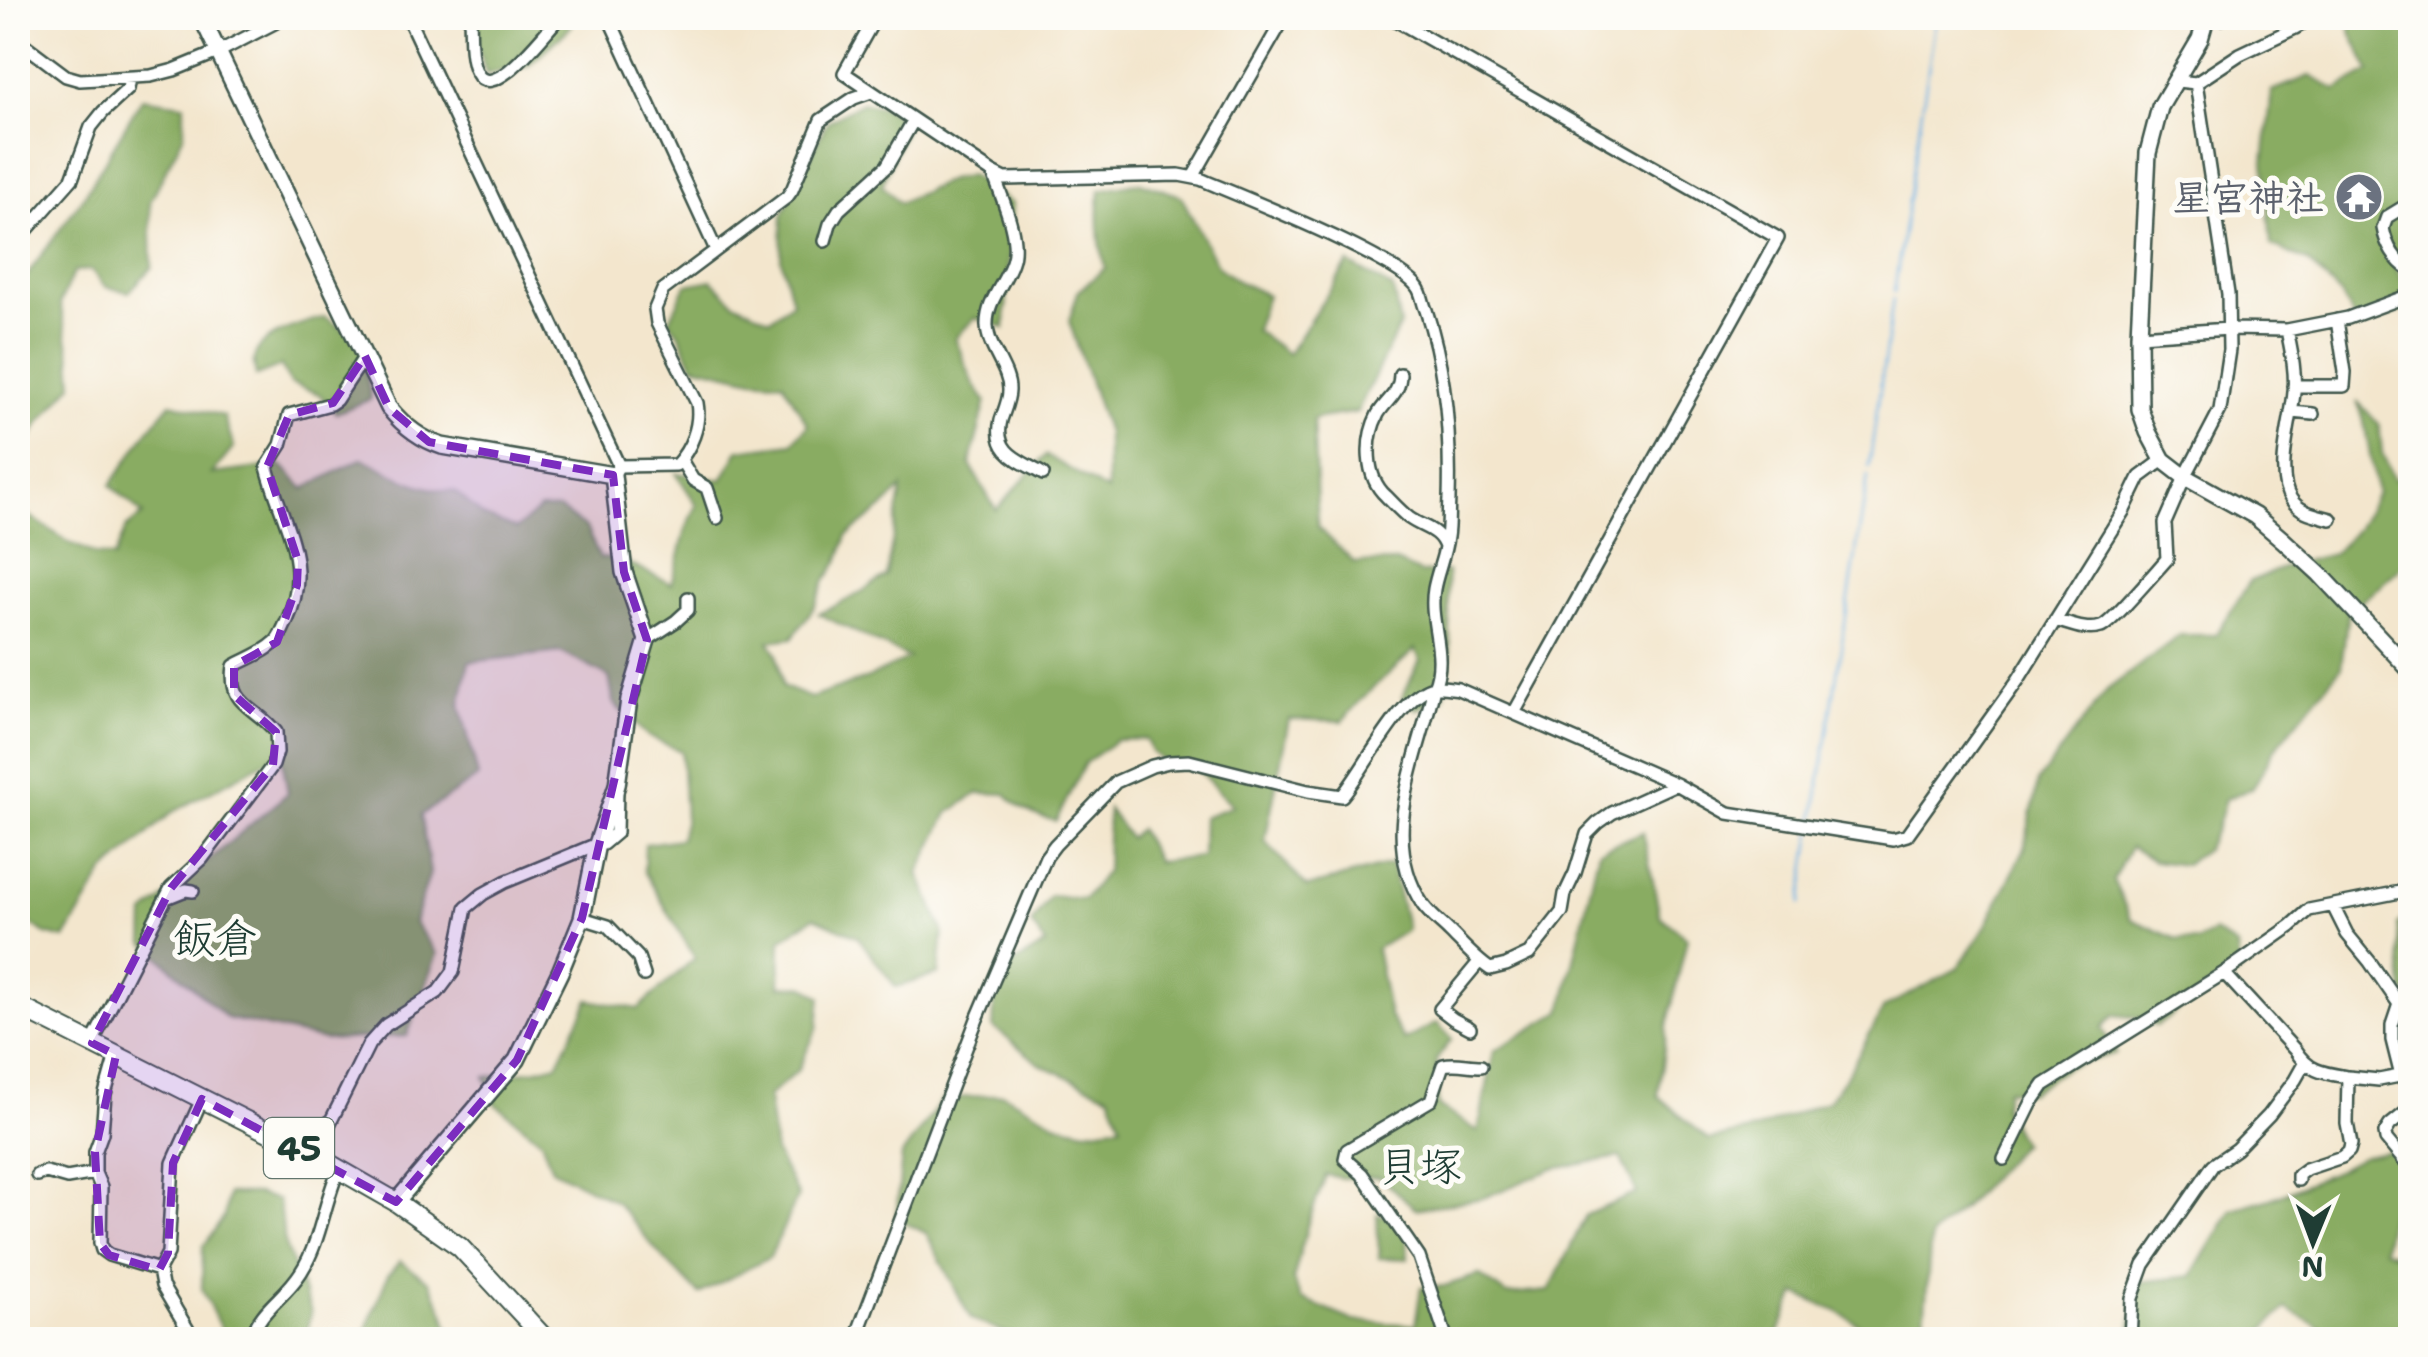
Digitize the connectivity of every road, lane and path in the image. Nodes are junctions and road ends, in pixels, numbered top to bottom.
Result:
1 (202, 18) edge
2 (284, 18) edge
3 (408, 18) edge
4 (470, 18) edge
5 (559, 18) edge
6 (609, 18) edge
7 (875, 18) edge
8 (1284, 18) edge
9 (1392, 18) edge
10 (2225, 18) edge
11 (2312, 18) edge
12 (2206, 19) edge
13 (18, 40) edge
14 (218, 52) junction
15 (130, 78) junction
16 (2177, 82) junction
17 (2196, 83) junction
18 (871, 92) junction
19 (913, 121) junction
20 (993, 174) junction
21 (1193, 177) junction
22 (2410, 203) edge
23 (18, 240) edge
24 (825, 241) dead end
25 (716, 250) junction
26 (2410, 270) edge
27 (2410, 296) edge
28 (2338, 320) junction
29 (2229, 329) junction
30 (2287, 330) junction
31 (2139, 335) junction
32 (365, 356) junction
33 (1400, 374) dead end
34 (2294, 386) junction
35 (2292, 412) junction
36 (2313, 414) dead end
37 (681, 460) junction
38 (2163, 460) junction
39 (616, 471) junction
40 (1043, 474) dead end
41 (2185, 477) junction
42 (717, 518) dead end
43 (2332, 519) dead end
44 (1444, 547) junction
45 (688, 598) dead end
46 (2055, 620) junction
47 (647, 640) junction
48 (2408, 662) edge
49 (1434, 687) junction
50 (1514, 713) junction
51 (1676, 784) junction
52 (597, 844) junction
53 (193, 890) dead end
54 (2410, 890) edge
55 (166, 898) junction
56 (2333, 906) junction
57 (582, 918) junction
58 (1479, 962) junction
59 (2224, 973) junction
60 (644, 975) dead end
61 (18, 1006) edge
62 (1470, 1028) dead end
63 (92, 1043) junction
64 (116, 1056) junction
65 (2304, 1064) junction
66 (1481, 1066) dead end
67 (2406, 1075) edge
68 (2348, 1078) junction
69 (202, 1099) junction
70 (2410, 1108) edge
71 (314, 1156) junction
72 (2004, 1158) dead end
73 (2410, 1168) edge
74 (339, 1169) junction
75 (95, 1173) junction
76 (36, 1176) dead end
77 (2298, 1180) dead end
78 (396, 1202) junction
79 (159, 1270) junction
80 (194, 1340) edge
81 (250, 1340) edge
82 (546, 1340) edge
83 (855, 1340) edge
84 (1446, 1340) edge
85 (2130, 1340) edge

1 - 14 street
2 - 14 street
3 - 39 street
4 - 5 street
6 - 25 street
7 - 18 street
8 - 21 street
9 - 50 street
10 - 12 street
11 - 17 street
12 - 16 street
13 - 15 street
14 - 15 street
14 - 32 street
15 - 23 street
16 - 17 street
16 - 31 street
17 - 29 street
18 - 19 street
18 - 25 street
19 - 20 street
19 - 24 street
20 - 21 street
20 - 40 street
21 - 44 street
22 - 26 street
25 - 37 street
27 - 28 street
28 - 30 street
28 - 34 street
29 - 30 street
29 - 31 street
29 - 41 street
30 - 34 street
31 - 38 street
32 - 39 street
32 - 55 street
33 - 44 street
34 - 35 street
35 - 36 street
35 - 43 street
37 - 39 street
37 - 42 street
38 - 41 street
38 - 46 street
39 - 47 street
41 - 46 street
41 - 48 street
44 - 49 street
45 - 47 street
46 - 51 street
47 - 52 street
49 - 50 street
49 - 58 street
49 - 83 street
50 - 51 street
51 - 58 street
52 - 57 street
52 - 71 street
53 - 55 street
54 - 56 street
55 - 63 street
56 - 59 street
56 - 67 street
57 - 60 street
57 - 78 street
58 - 62 street
59 - 65 street
59 - 72 street
61 - 63 main road, 45
63 - 64 main road, 45
64 - 69 main road, 45
64 - 75 street
65 - 68 street
65 - 85 street
66 - 84 street
67 - 68 street
68 - 77 street
69 - 71 main road, 45
69 - 79 street
70 - 73 street
71 - 74 main road, 45
74 - 78 main road, 45
74 - 81 street
75 - 76 street
75 - 79 street
78 - 82 main road, 45
79 - 80 street

